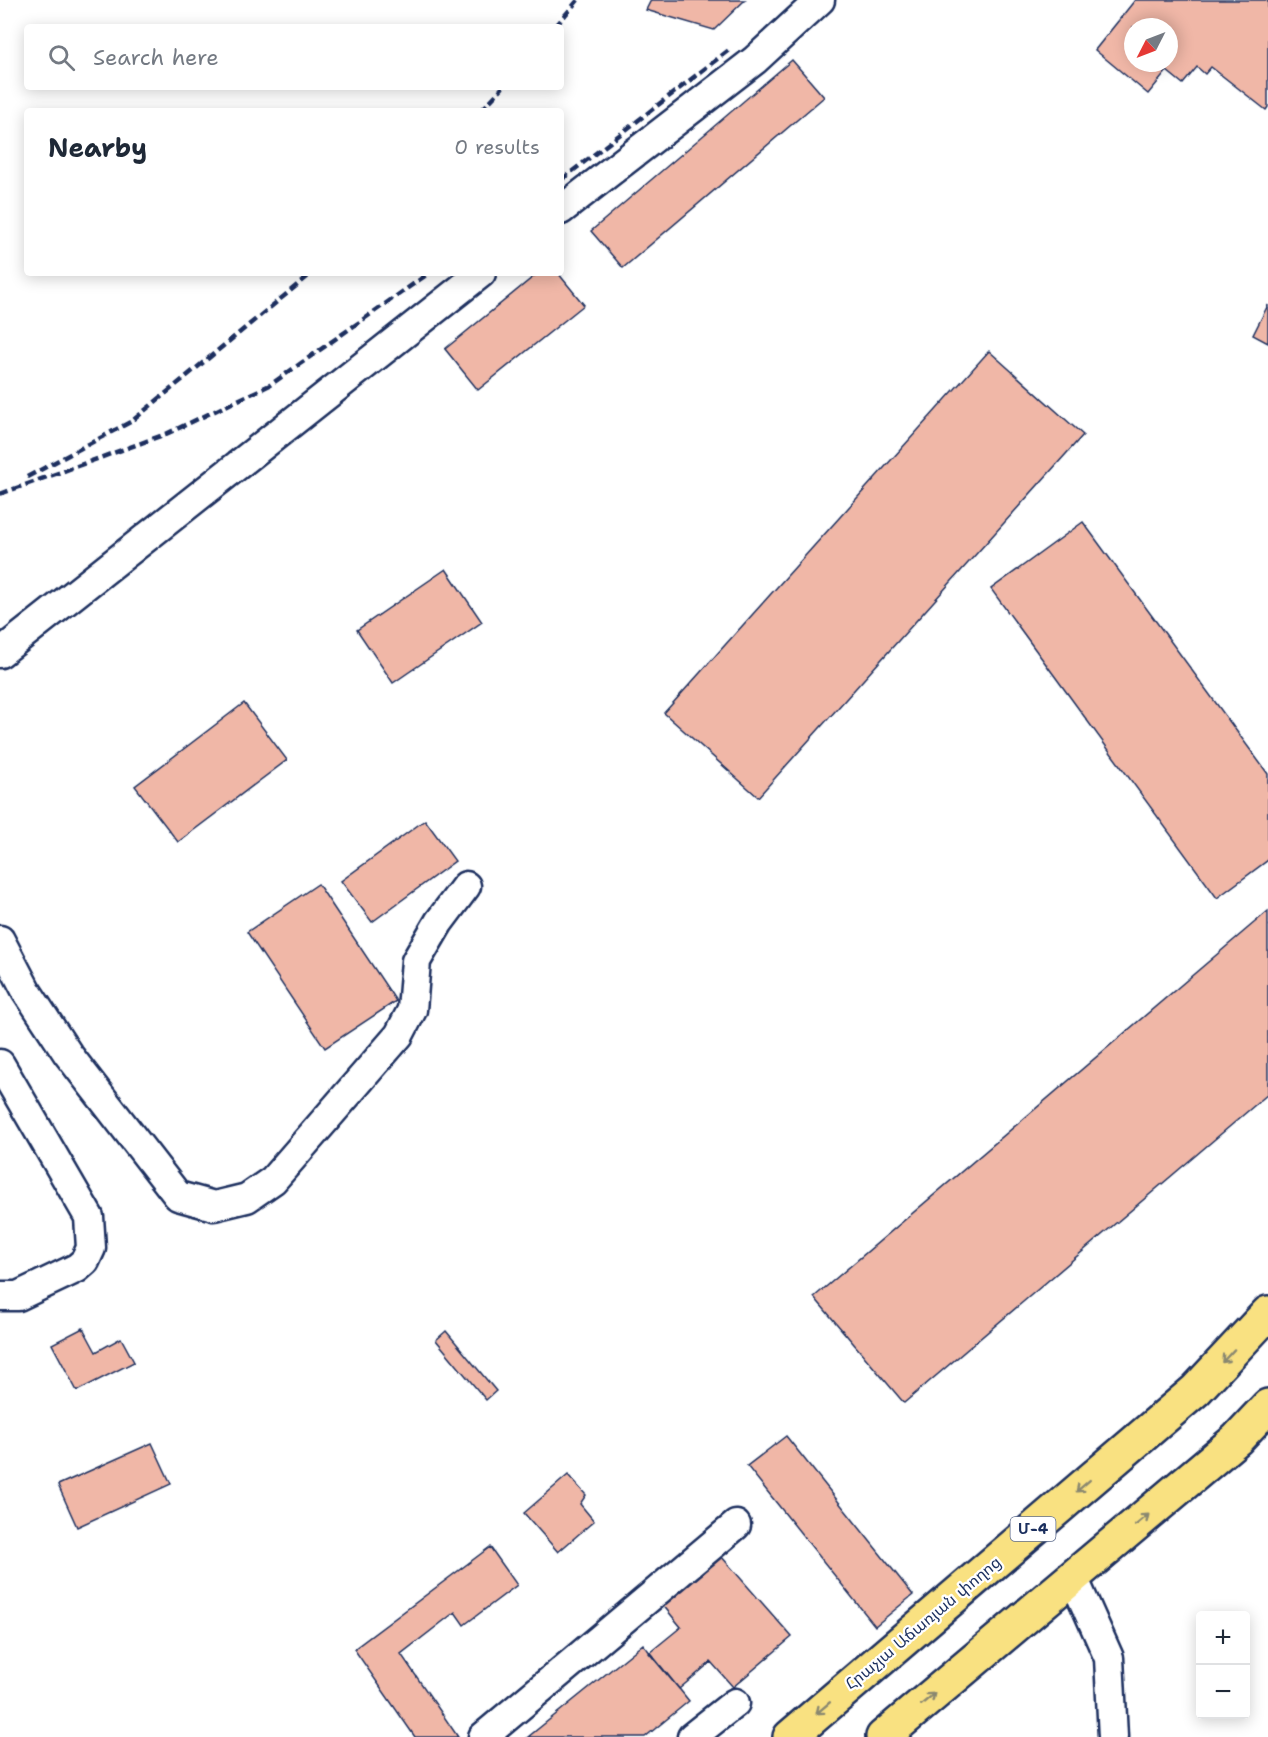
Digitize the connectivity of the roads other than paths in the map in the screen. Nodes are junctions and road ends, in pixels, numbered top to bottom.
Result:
1 (820, 0) edge
2 (564, 208) edge
3 (477, 276) edge
4 (0, 653) edge
5 (466, 885) dead end
6 (0, 940) edge
7 (0, 1064) edge
8 (0, 1296) edge
9 (1268, 1313) edge
10 (1268, 1407) edge
11 (736, 1525) dead end
12 (1073, 1577) junction
13 (735, 1703) dead end
14 (483, 1737) edge
15 (692, 1737) edge
16 (790, 1737) edge
17 (884, 1737) edge
18 (1113, 1737) edge

1 - 2 lane
3 - 4 lane
5 - 6 lane
7 - 8 lane
9 -> 16 highway, Հրաչյա Աճառյան փողոց / Մ-4
12 -> 10 highway
11 - 14 lane
17 -> 12 highway
12 - 18 lane
13 - 15 lane

